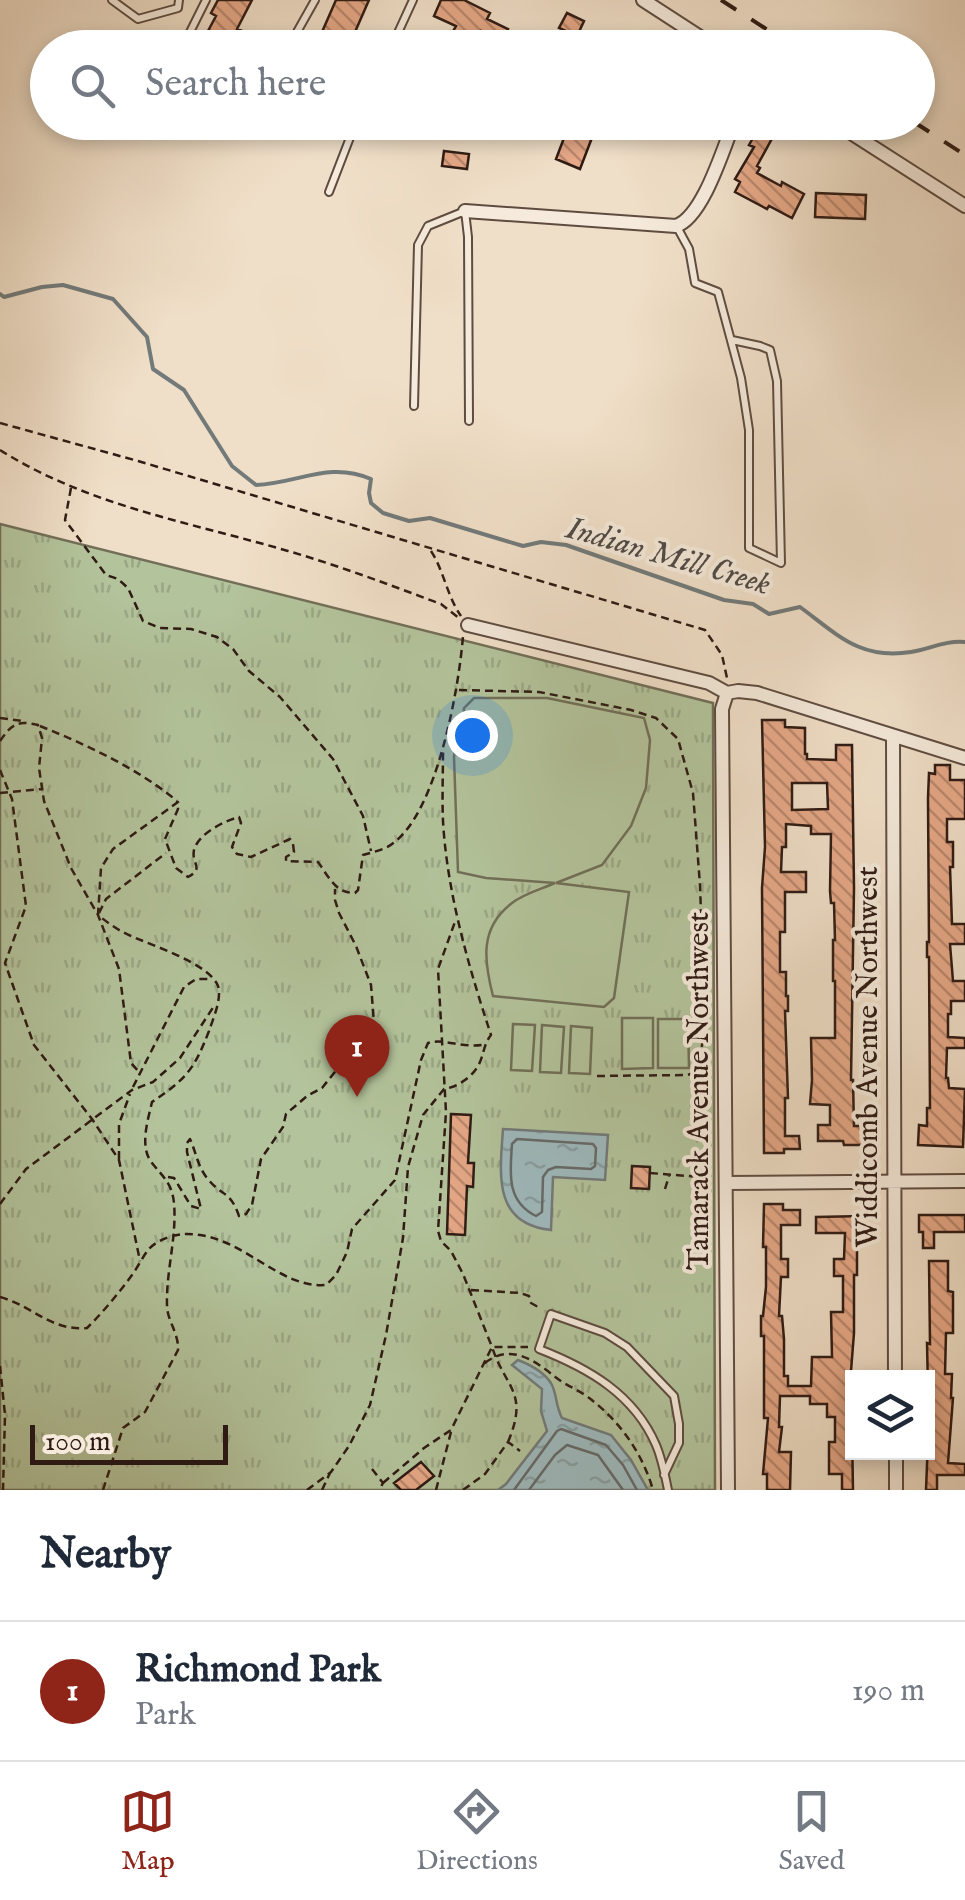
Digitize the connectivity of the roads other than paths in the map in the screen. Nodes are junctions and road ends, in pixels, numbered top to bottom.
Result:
1 (112, 0) edge
2 (180, 0) edge
3 (206, 0) edge
4 (315, 0) edge
5 (414, 0) edge
6 (643, 0) edge
7 (191, 30) edge
8 (298, 30) edge
9 (400, 30) edge
10 (690, 30) edge
11 (349, 140) edge
12 (727, 140) edge
13 (862, 140) edge
14 (329, 192) dead end
15 (965, 206) edge
16 (465, 211) junction
17 (676, 226) junction
18 (732, 340) junction
19 (414, 406) dead end
20 (469, 421) dead end
21 (466, 624) road end
22 (728, 694) junction
23 (893, 736) junction
24 (965, 758) edge
25 (726, 1181) junction
26 (965, 1181) edge
27 (894, 1182) junction
28 (895, 1370) edge
29 (896, 1460) edge
30 (664, 1474) junction
31 (668, 1490) edge
32 (728, 1490) edge
33 (896, 1490) edge

1 - 2 lane
3 - 7 lane
4 - 8 lane
5 - 9 lane
6 - 10 street
11 - 14 lane
12 - 17 street
13 - 15 street
16 - 17 street
16 - 19 lane
16 - 20 lane
17 - 18 lane
18 - 18 lane
21 - 22 street
22 - 23 street
22 - 25 street, Tamarack Avenue Northwest
23 - 24 street
23 - 27 street, Widdicomb Avenue Northwest
25 - 27 street
25 - 32 street, Tamarack Avenue Northwest
26 - 27 street
27 - 28 street, Widdicomb Avenue Northwest
29 - 33 street
30 - 30 lane
30 - 31 lane

